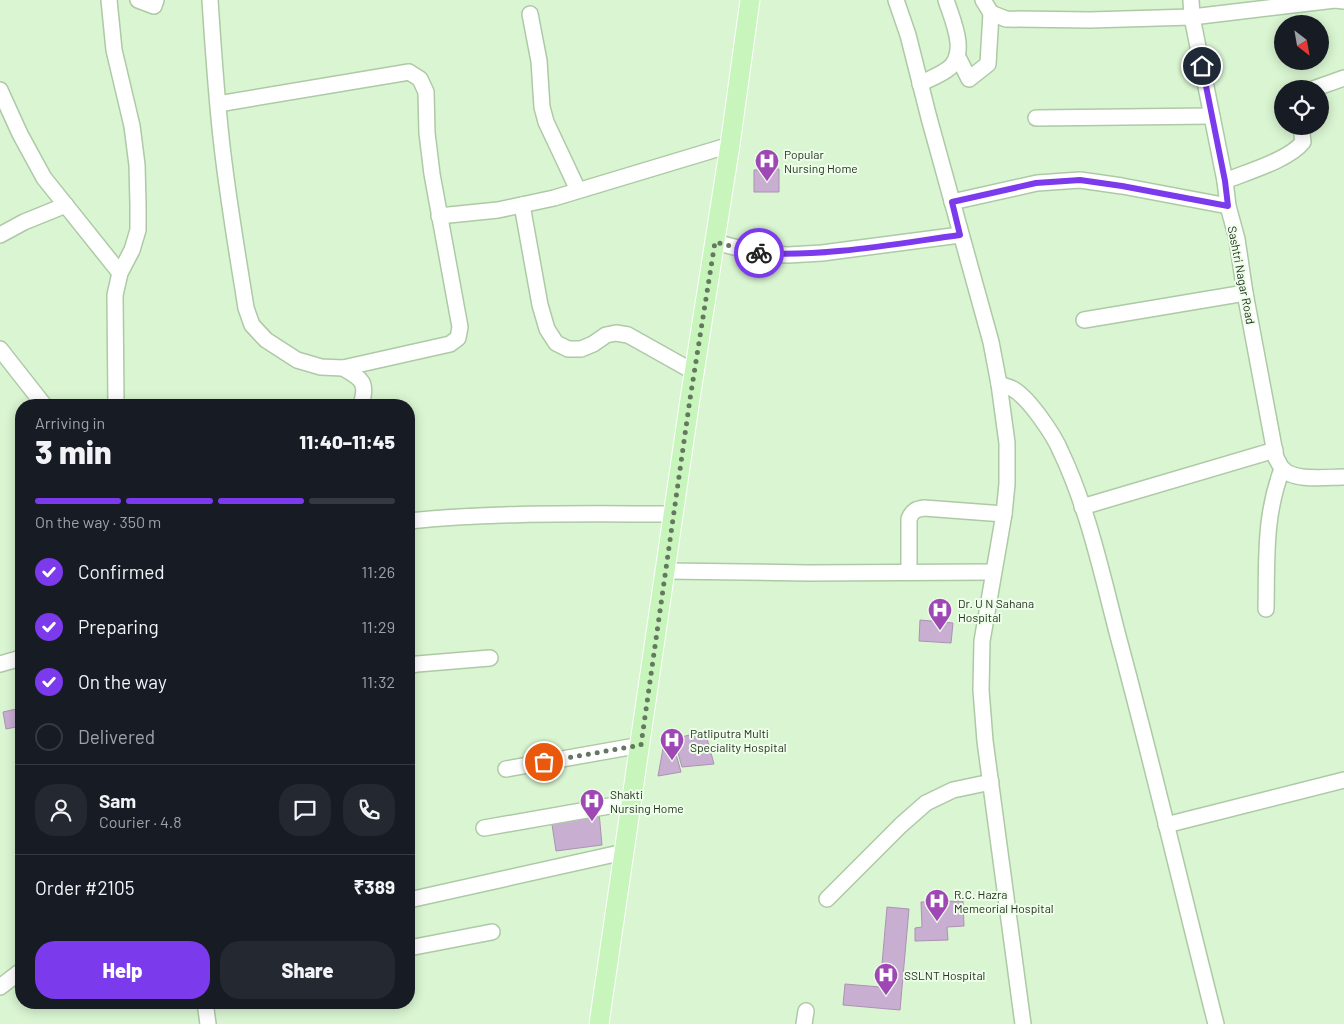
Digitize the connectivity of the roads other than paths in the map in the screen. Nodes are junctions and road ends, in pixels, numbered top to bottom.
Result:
1 (109, 0) edge
2 (138, 0) edge
3 (156, 0) edge
4 (210, 0) edge
5 (750, 0) edge
6 (896, 0) edge
7 (946, 0) edge
8 (1191, 0) edge
9 (1344, 1) edge
10 (987, 6) edge
11 (530, 14) dead end
12 (1192, 17) junction
13 (957, 55) junction
14 (1344, 78) edge
15 (1329, 83) edge
16 (920, 84) junction
17 (0, 90) edge
18 (218, 104) junction
19 (1212, 116) junction
20 (1036, 118) dead end
21 (1303, 135) edge
22 (730, 145) junction
23 (1225, 181) junction
24 (578, 190) junction
25 (952, 202) junction
26 (66, 205) junction
27 (522, 205) junction
28 (1228, 206) junction
29 (439, 216) junction
30 (0, 234) edge
31 (960, 235) junction
32 (715, 242) junction
33 (120, 273) junction
34 (1245, 292) junction
35 (1084, 320) dead end
36 (0, 349) edge
37 (343, 368) junction
38 (694, 372) junction
39 (999, 384) junction
40 (39, 399) edge
41 (116, 399) edge
42 (363, 399) edge
43 (1275, 450) junction
44 (1282, 469) junction
45 (1344, 477) edge
46 (1082, 507) junction
47 (674, 514) junction
48 (1004, 514) junction
49 (415, 520) edge
50 (666, 571) junction
51 (909, 572) junction
52 (993, 572) junction
53 (1266, 609) dead end
54 (490, 658) dead end
55 (15, 660) edge
56 (0, 664) edge
57 (415, 664) edge
58 (641, 745) junction
59 (506, 768) dead end
60 (1344, 780) edge
61 (991, 782) junction
62 (632, 802) junction
63 (1166, 825) junction
64 (484, 828) dead end
65 (624, 852) junction
66 (415, 899) edge
67 (827, 900) dead end
68 (492, 932) dead end
69 (415, 947) edge
70 (15, 975) edge
71 (0, 987) edge
72 (206, 1009) edge
73 (208, 1024) edge
74 (599, 1024) edge
75 (1023, 1024) edge
76 (1216, 1024) edge

1 - 33 street
2 - 3 street
4 - 18 street
5 - 22 main road
6 - 16 street
7 - 13 street
8 - 12 street, Sashtri Nagar Road
9 - 12 street
10 - 12 street
10 - 13 street
11 - 24 street
12 - 19 street, Sashtri Nagar Road
13 - 16 street
14 - 15 street
16 - 25 street
17 - 26 street
18 - 29 street
18 - 37 street
19 - 20 street
19 - 23 street, Sashtri Nagar Road
21 - 23 street
22 - 24 street
22 - 32 main road
23 - 28 street, Sashtri Nagar Road
24 - 27 street
25 - 28 street
25 - 31 street
26 - 30 street
26 - 33 street
27 - 29 street
27 - 38 street
28 - 34 street, Sashtri Nagar Road
29 - 37 street
31 - 32 street
31 - 39 street
32 - 38 main road
33 - 41 street
34 - 35 street
34 - 43 street, Sashtri Nagar Road
36 - 40 street
37 - 42 street
38 - 47 main road
39 - 46 street
39 - 48 street
43 - 44 street, Sashtri Nagar Road
43 - 46 street
44 - 45 street
44 - 53 street
46 - 63 street
47 - 49 street
47 - 50 main road
48 - 51 street
48 - 52 street
50 - 51 street
50 - 58 main road
51 - 52 street
52 - 61 street
54 - 57 street
55 - 56 street
58 - 59 street
58 - 62 main road
60 - 63 street
61 - 67 street
61 - 75 street
62 - 64 street
62 - 65 main road
63 - 76 street
65 - 66 street
65 - 74 main road
68 - 69 street
70 - 71 street
72 - 73 street

